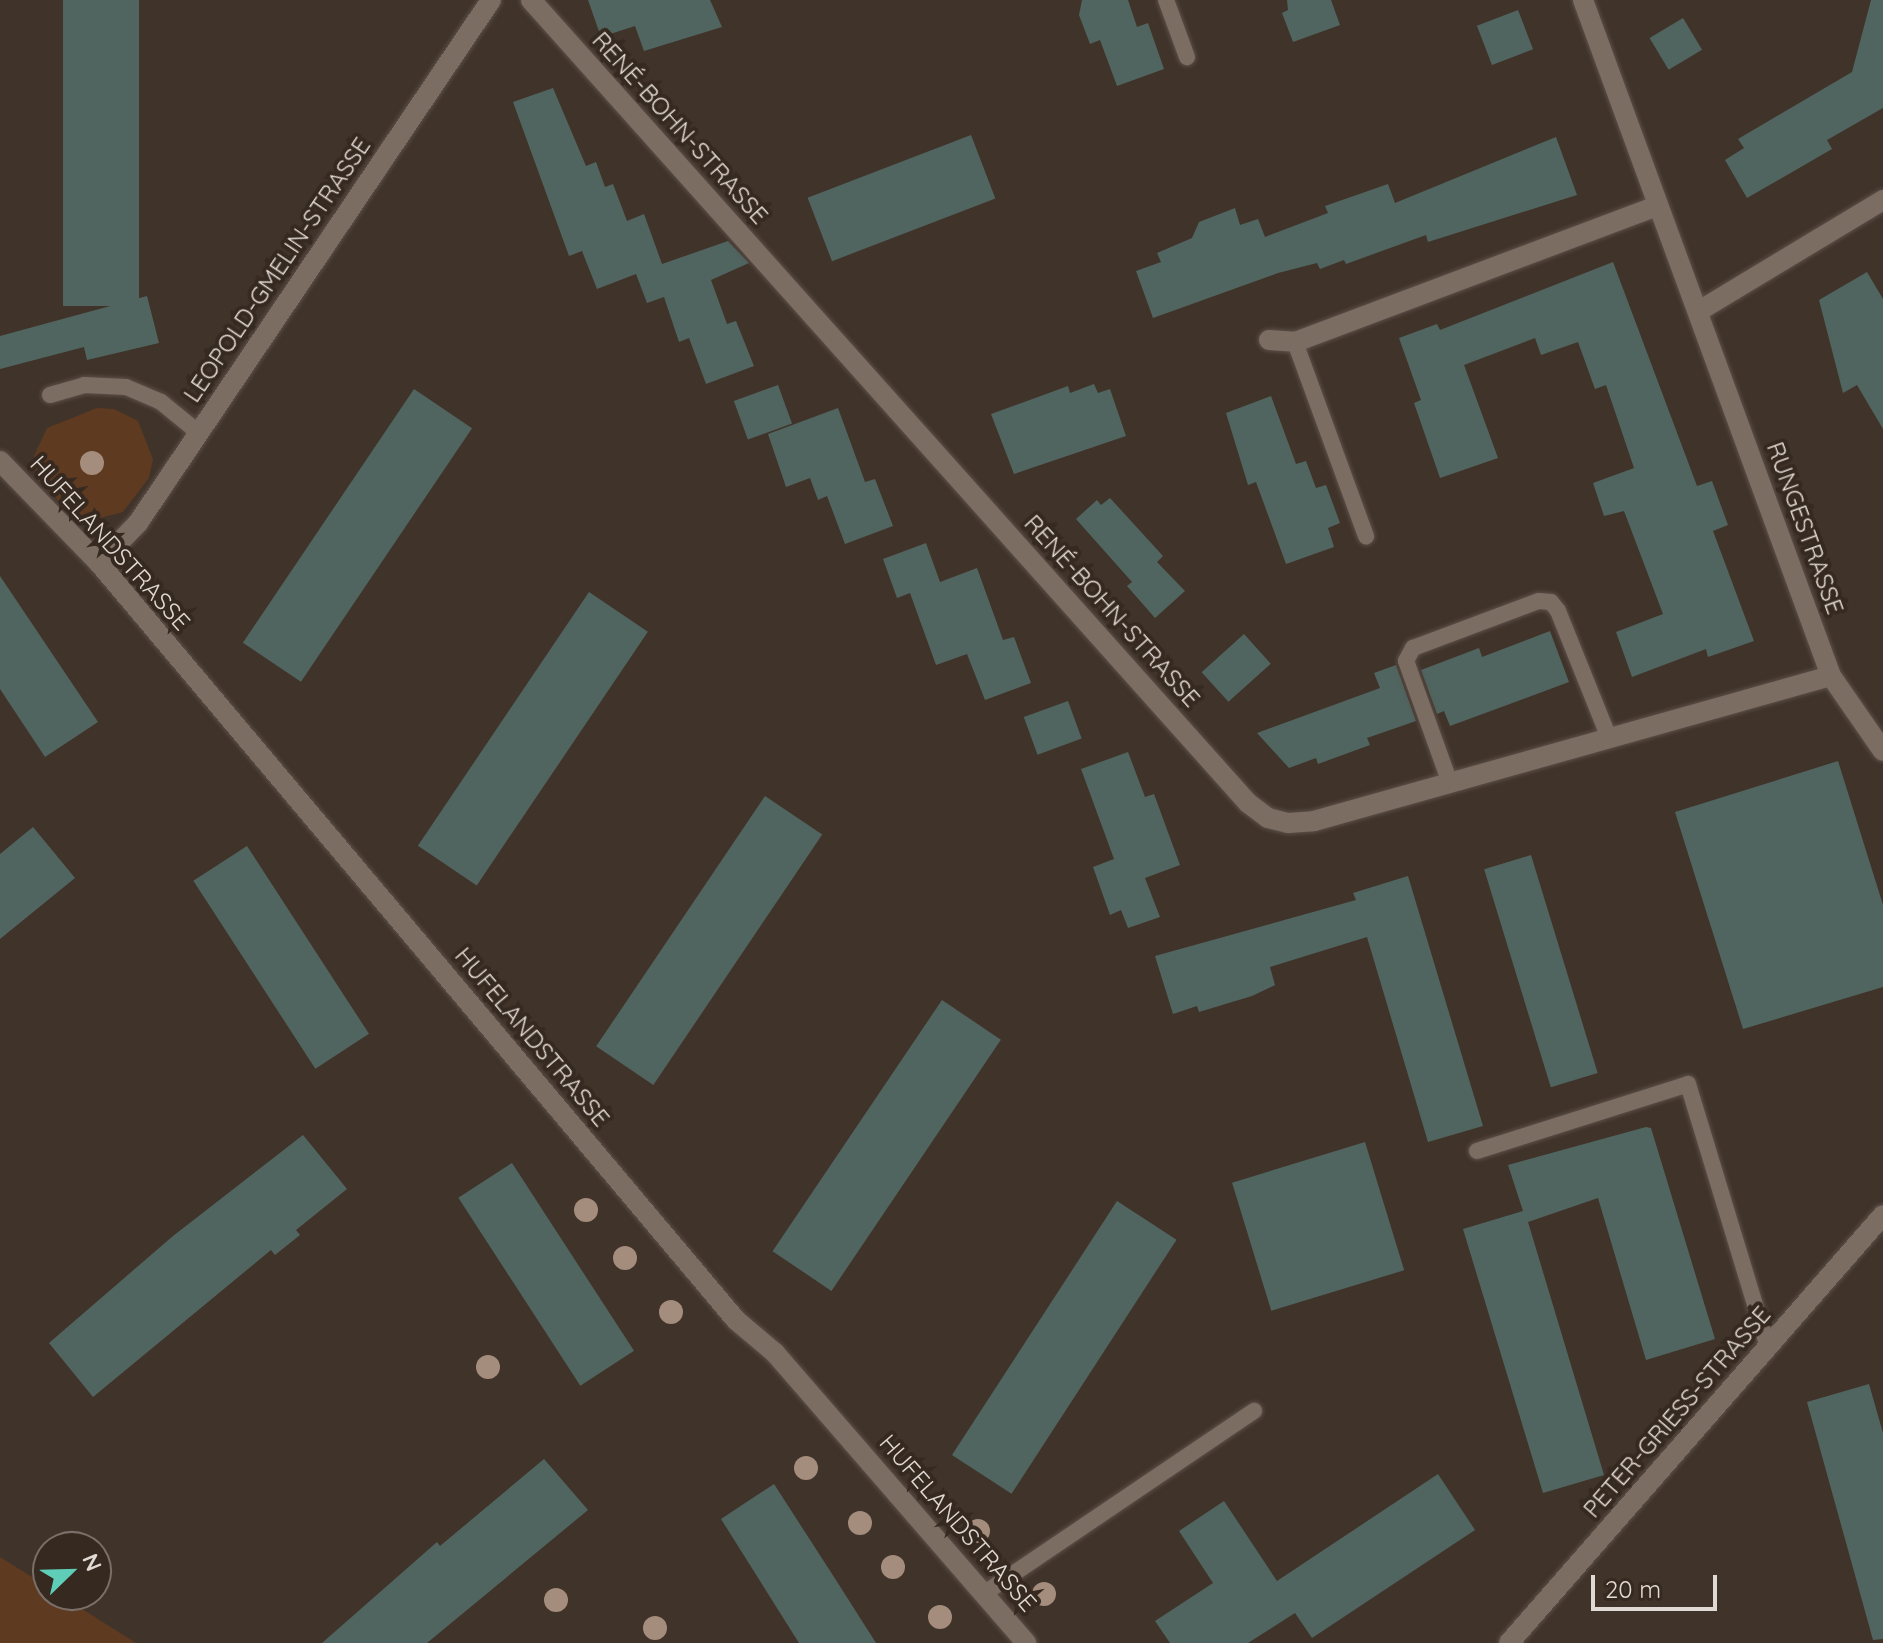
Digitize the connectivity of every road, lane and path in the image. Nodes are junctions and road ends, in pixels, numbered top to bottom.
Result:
1 (491, 0) edge
2 (531, 0) edge
3 (1166, 0) edge
4 (1583, 0) edge
5 (1187, 57) dead end
6 (1883, 200) edge
7 (1657, 206) junction
8 (1699, 311) junction
9 (1269, 340) dead end
10 (1295, 342) junction
11 (50, 395) dead end
12 (199, 433) junction
13 (0, 461) edge
14 (1366, 536) dead end
15 (99, 563) junction
16 (1831, 676) junction
17 (1609, 738) junction
18 (1883, 751) edge
19 (1450, 783) junction
20 (1477, 1151) dead end
21 (1883, 1215) edge
22 (1768, 1348) junction
23 (1254, 1411) dead end
24 (985, 1593) junction
25 (1026, 1643) edge
26 (1509, 1643) edge

1 - 12 street, LEOPOLD-GMELIN-STRASSE
2 - 19 street, RENÉ-BOHN-STRASSE
3 - 5 lane
4 - 7 street, RUNGESTRASSE
6 - 8 street
7 - 8 street, RUNGESTRASSE
7 - 10 street
8 - 16 street, RUNGESTRASSE
9 - 10 street
10 - 14 lane
11 - 12 lane
12 - 15 street, LEOPOLD-GMELIN-STRASSE
13 - 15 street, HUFELANDSTRASSE
15 - 24 street, HUFELANDSTRASSE
16 - 17 street, RENÉ-BOHN-STRASSE
16 - 18 street, RUNGESTRASSE
17 - 19 street, RENÉ-BOHN-STRASSE
17 - 19 lane
20 - 22 lane
21 - 22 street, PETER-GRIESS-STRASSE
22 - 26 street, PETER-GRIESS-STRASSE
23 - 24 lane
24 - 25 street, HUFELANDSTRASSE

